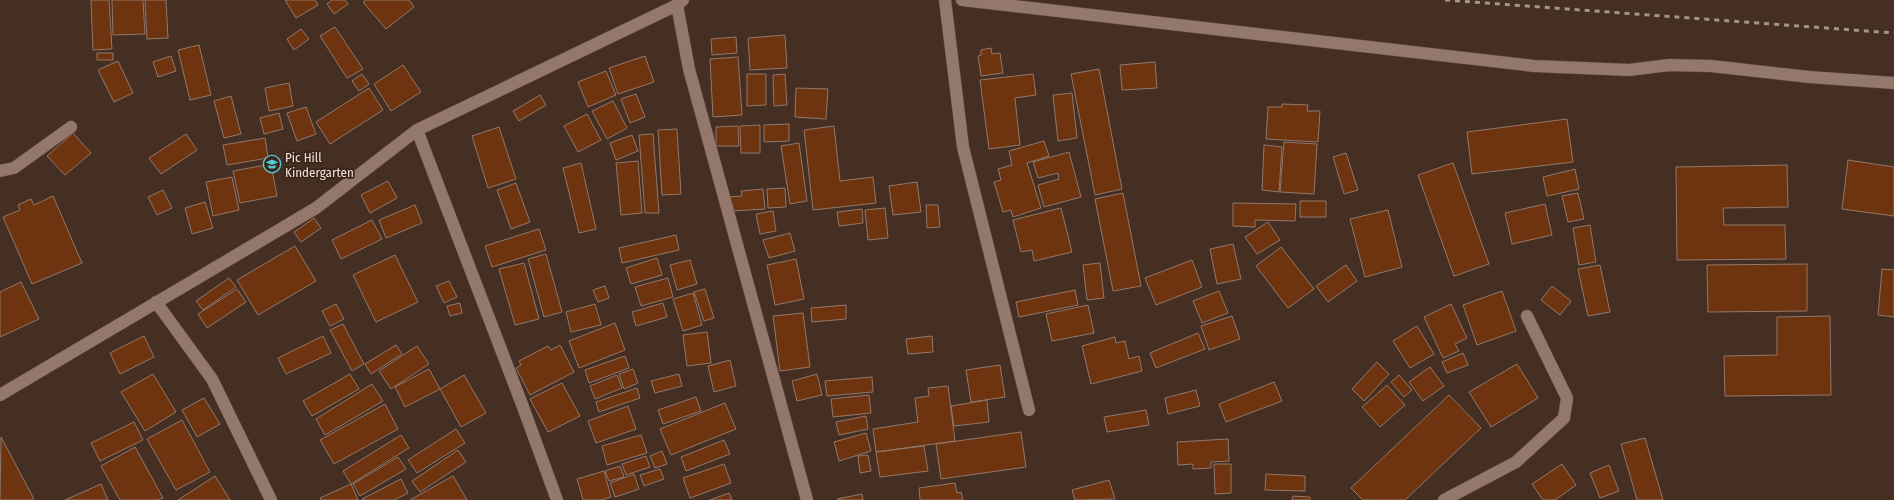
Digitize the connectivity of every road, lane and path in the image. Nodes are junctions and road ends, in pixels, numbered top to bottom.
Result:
1 (945, 0) edge
2 (962, 0) edge
3 (680, 2) edge
4 (1894, 83) edge
5 (71, 127) dead end
6 (417, 130) junction
7 (0, 171) edge
8 (156, 302) junction
9 (1528, 316) dead end
10 (0, 395) edge
11 (1029, 410) dead end
12 (271, 500) edge
13 (557, 500) edge
14 (807, 500) edge
15 (1444, 500) edge

1 - 11 street
2 - 4 street
3 - 6 street
3 - 14 street
5 - 7 street
6 - 8 street
6 - 13 street
8 - 10 street
8 - 12 street
9 - 15 street

